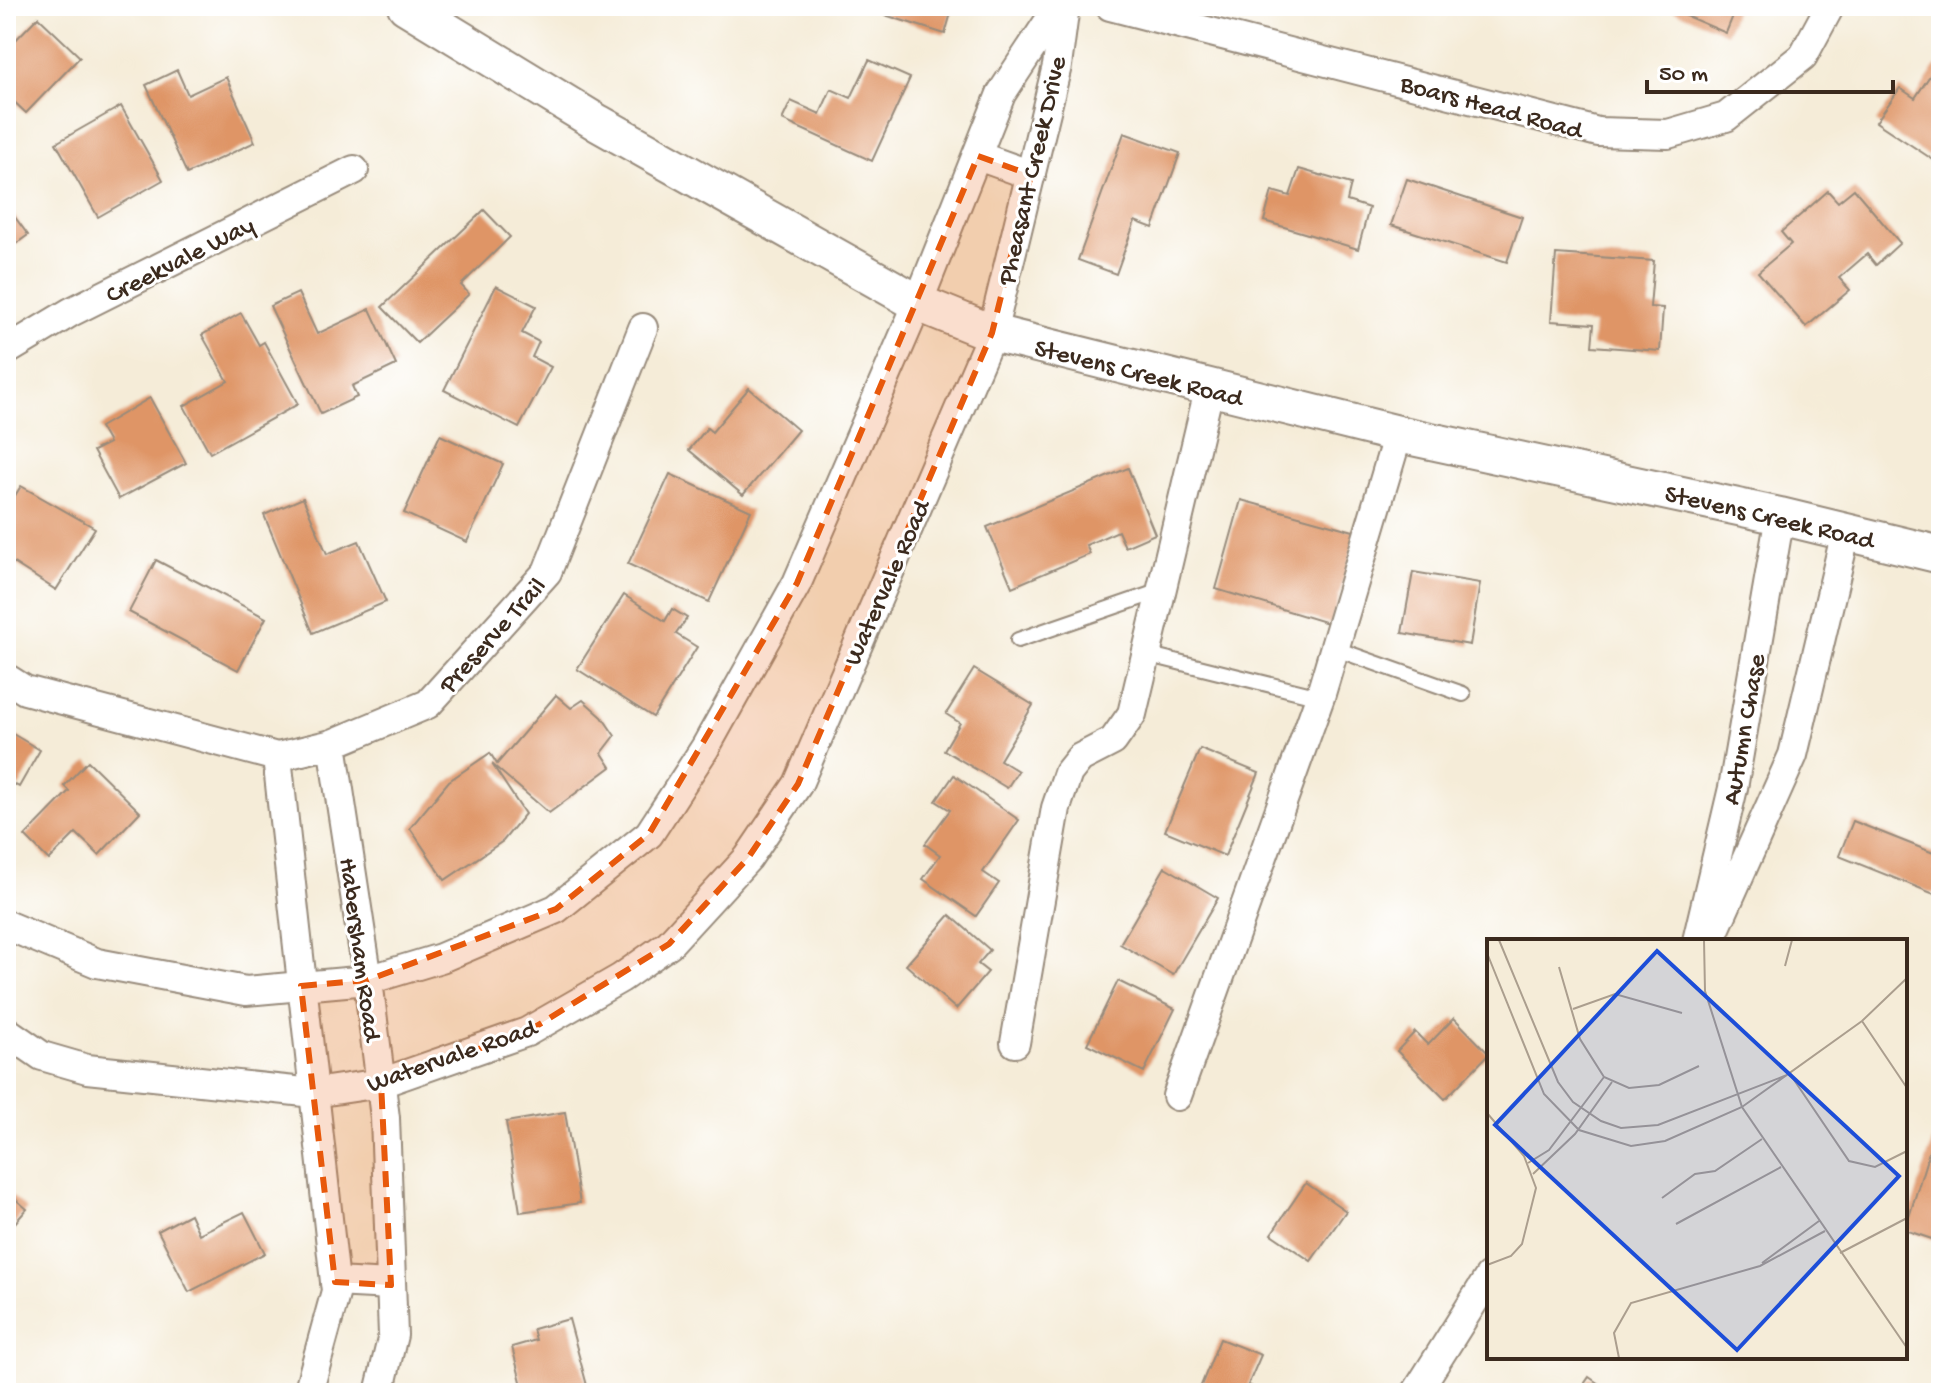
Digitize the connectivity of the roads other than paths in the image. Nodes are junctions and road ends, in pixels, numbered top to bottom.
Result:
1 (406, 6) edge
2 (1062, 6) edge
3 (1110, 6) edge
4 (1830, 6) edge
5 (978, 156) junction
6 (354, 170) dead end
7 (1031, 175) junction
8 (918, 303) junction
9 (643, 328) dead end
10 (992, 333) junction
11 (6, 351) edge
12 (1209, 390) junction
13 (1398, 434) junction
14 (1780, 516) junction
15 (1846, 532) junction
16 (1941, 555) edge
17 (1160, 591) junction
18 (1018, 640) dead end
19 (1336, 649) junction
20 (1146, 654) junction
21 (6, 678) edge
22 (1463, 694) dead end
23 (1320, 697) junction
24 (332, 744) junction
25 (277, 757) junction
26 (6, 925) edge
27 (1697, 939) edge
28 (1711, 939) edge
29 (368, 980) junction
30 (301, 986) junction
31 (6, 1031) edge
32 (1015, 1043) dead end
33 (381, 1083) junction
34 (314, 1093) junction
35 (1177, 1096) dead end
36 (1487, 1280) edge
37 (335, 1282) junction
38 (391, 1285) junction
39 (308, 1393) edge
40 (379, 1393) edge
41 (1416, 1393) edge

1 - 8 street, Stevens Creek Road
2 - 5 street, Pheasant Creek Drive
2 - 7 street, Pheasant Creek Drive
3 - 4 street, Boars Head Road
5 - 7 street
5 - 8 street, Pheasant Creek Drive
6 - 11 street, Creekvale Way
7 - 10 street, Pheasant Creek Drive
8 - 10 street, Stevens Creek Road
8 - 29 street
9 - 24 street, Preserve Trail
10 - 12 street, Stevens Creek Road
10 - 33 street, Watervale Road
12 - 13 street, Stevens Creek Road
12 - 17 street
13 - 14 street, Stevens Creek Road
13 - 19 street
14 - 15 street, Stevens Creek Road
14 - 27 street, Autumn Chase
15 - 16 street, Stevens Creek Road
15 - 28 street, Autumn Chase
17 - 18 lane
17 - 20 street
19 - 22 lane
19 - 23 street
20 - 23 lane
20 - 32 street
21 - 25 street, Preserve Trail
23 - 35 street
24 - 25 street, Preserve Trail
24 - 29 street, Habersham Road
25 - 30 street
26 - 30 street
29 - 30 street
29 - 33 street, Habersham Road
30 - 34 street
31 - 34 street, Watervale Road
33 - 34 street, Watervale Road
33 - 38 street, Habersham Road
34 - 37 street
36 - 41 street
37 - 38 street
37 - 39 street
38 - 40 street, Habersham Road

